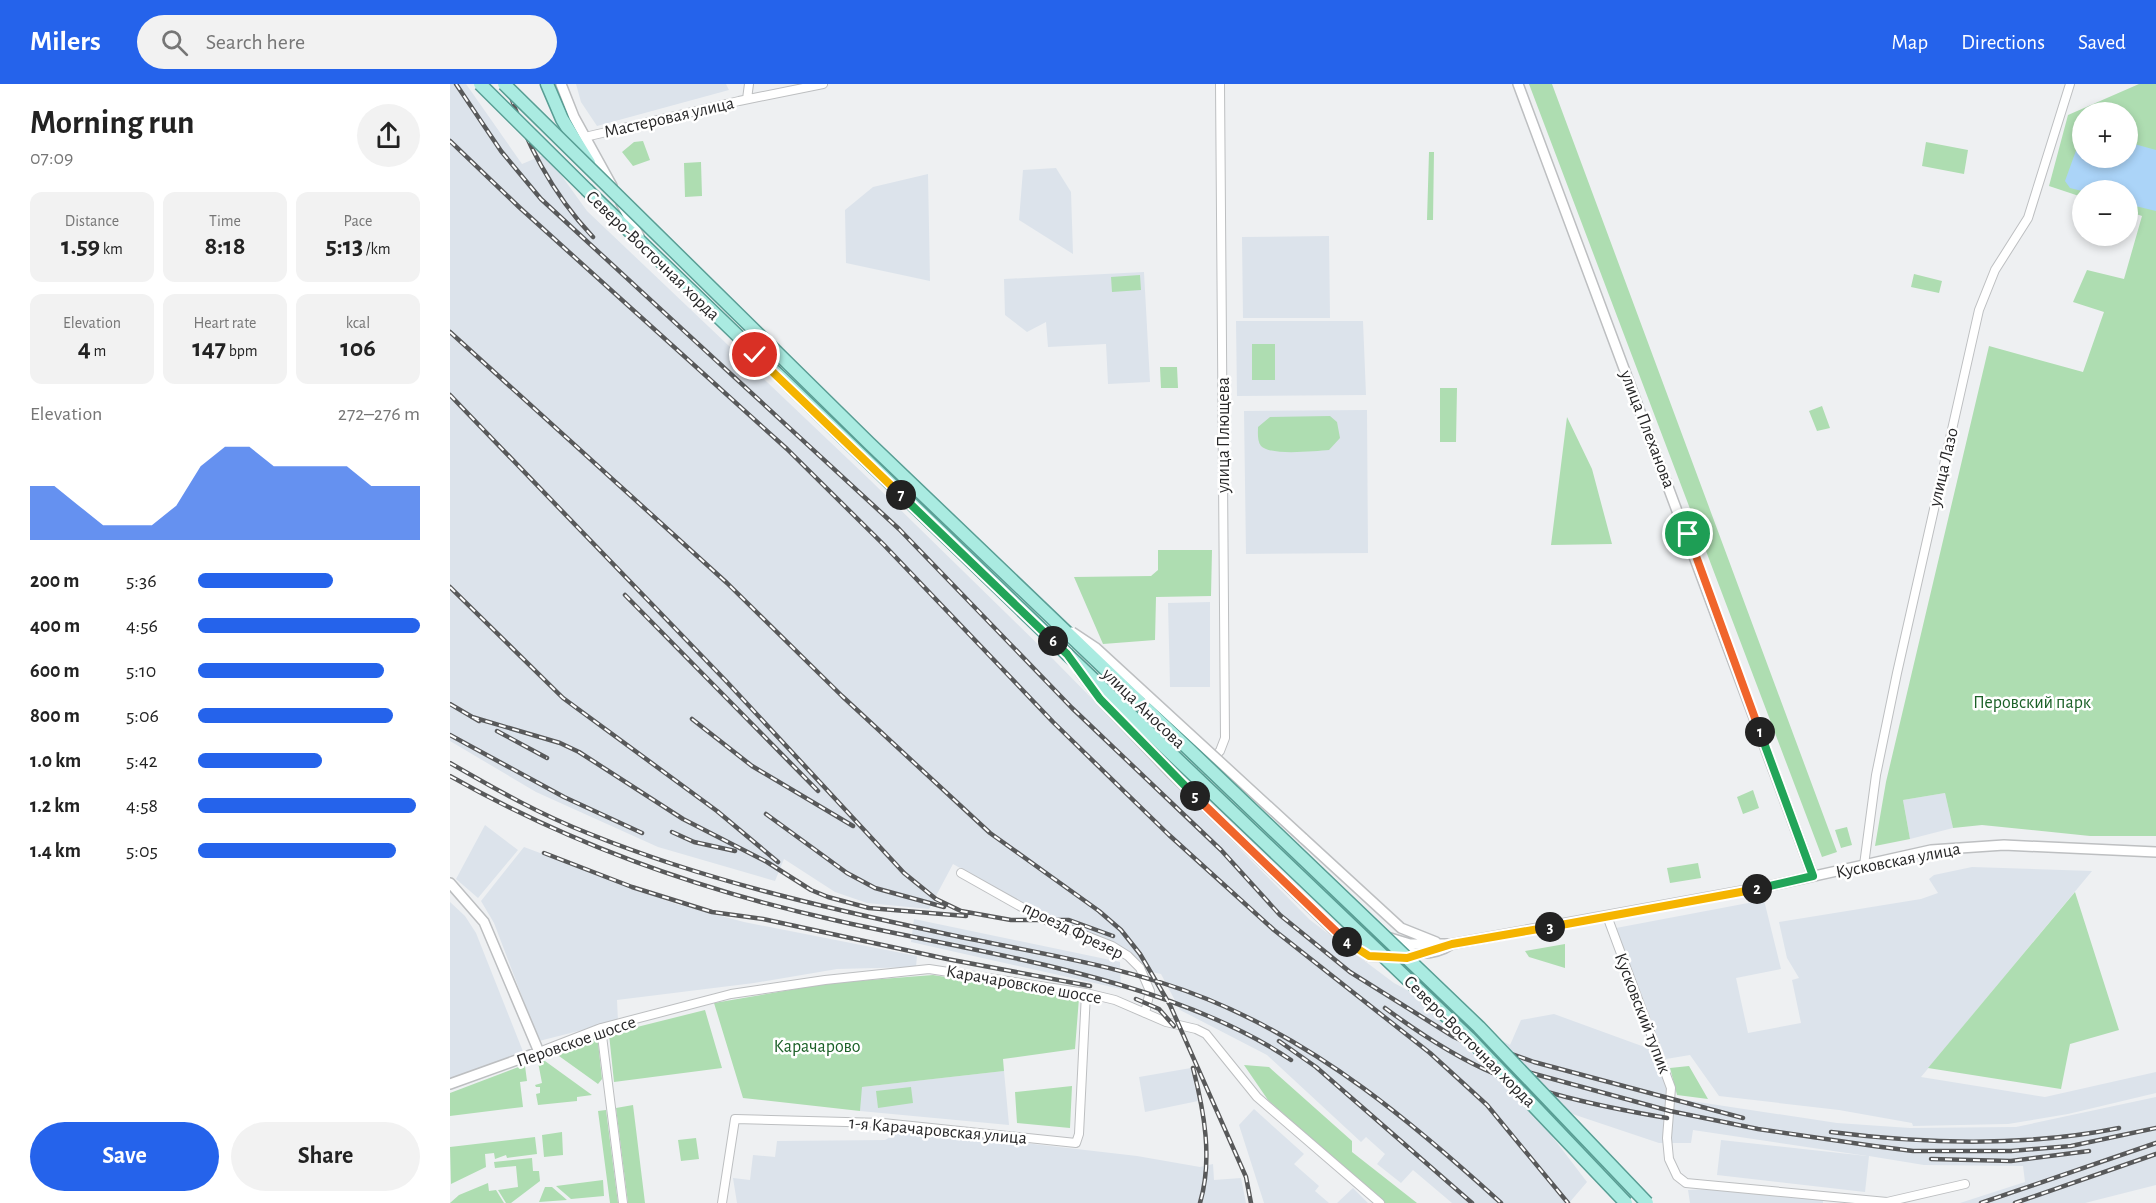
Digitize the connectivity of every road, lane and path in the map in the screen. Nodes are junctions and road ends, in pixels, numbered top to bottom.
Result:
1 (480, 84) edge
2 (504, 84) edge
3 (547, 84) edge
4 (561, 84) edge
5 (748, 84) edge
6 (823, 84) edge
7 (1220, 84) edge
8 (1518, 84) edge
9 (2070, 84) edge
10 (747, 99) junction
11 (585, 137) junction
12 (600, 178) junction
13 (622, 204) junction
14 (1048, 614) junction
15 (1067, 654) junction
16 (1205, 767) junction
17 (1197, 775) junction
18 (2156, 852) edge
19 (1864, 865) junction
20 (961, 873) dead end
21 (1813, 876) junction
22 (450, 883) edge
23 (1607, 916) junction
24 (1441, 944) junction
25 (1452, 944) junction
26 (1396, 950) joint
27 (1422, 953) junction
28 (1086, 993) junction
29 (703, 1001) joint
30 (1144, 1013) junction
31 (601, 1028) junction
32 (539, 1052) junction
33 (450, 1084) edge
34 (1965, 1184) dead end
35 (623, 1203) edge
36 (722, 1203) edge
37 (1380, 1203) edge
38 (1626, 1203) edge
39 (1647, 1203) edge

1 - 15 main road, Северо-Восточная хорда, bridge
2 - 12 main road, Северо-Восточная хорда, bridge
3 - 12 main road, Северо-Восточная хорда, bridge
4 - 11 street, улица Аносова
5 - 10 street
6 - 10 street, Мастеровая улица
7 - 16 street, улица Плющева
8 - 21 street, улица Плеханова
9 - 19 street, улица Лазо
10 - 11 street, Мастеровая улица
11 - 13 street, улица Аносова
12 - 14 main road, Северо-Восточная хорда, bridge
13 - 16 street, улица Аносова
13 - 17 street, улица Аносова
14 - 24 street, bridge
14 - 39 main road, Северо-Восточная хорда, bridge
15 - 27 street, bridge
15 - 38 main road, Северо-Восточная хорда, bridge
16 - 17 street, улица Плющева
16 - 24 street, улица Аносова
17 - 26 street, улица Аносова
18 - 19 street, Кусковская улица
19 - 21 street, Кусковская улица
20 - 30 street, проезд Фрезер
21 - 23 street, Кусковская улица
22 - 32 street
23 - 25 street, Кусковская улица
23 - 34 street, Кусковский тупик
24 - 25 street, улица Аносова
25 - 27 street, Кусковская улица
26 - 27 street, Кусковская улица
28 - 29 street, Карачаровское шоссе
28 - 30 street, Карачаровское шоссе
28 - 36 street, 1-я Карачаровская улица
29 - 31 street, Перовское шоссе
30 - 37 street, Карачаровское шоссе
31 - 32 street, Перовское шоссе
31 - 35 street
32 - 33 street, Перовское шоссе

